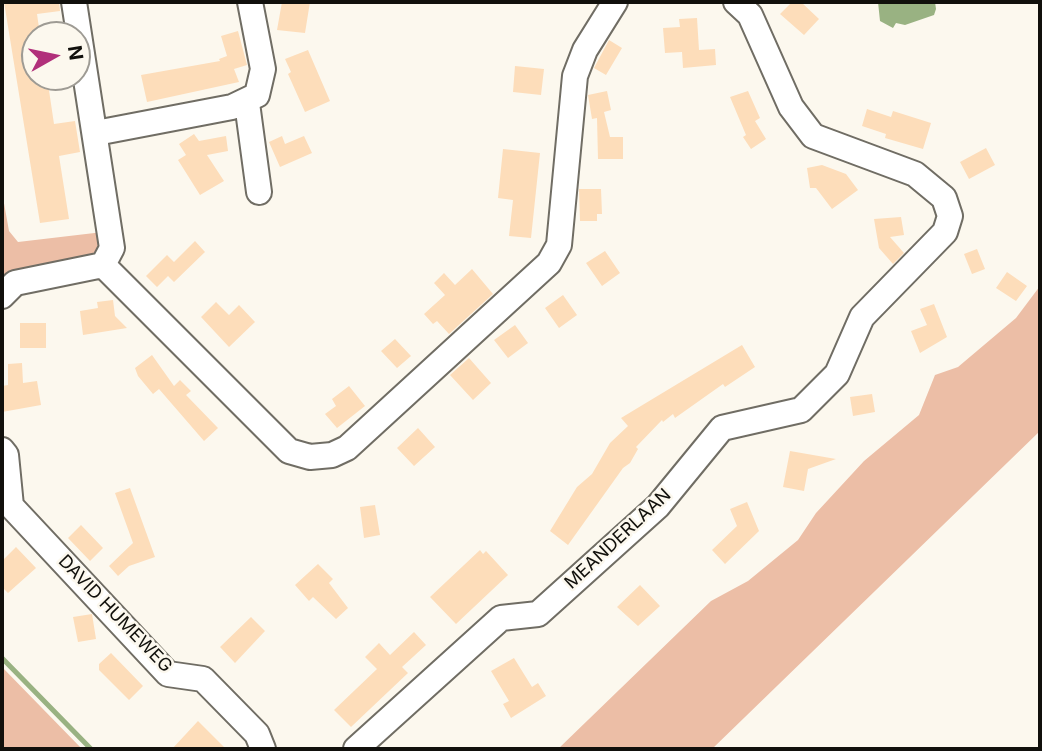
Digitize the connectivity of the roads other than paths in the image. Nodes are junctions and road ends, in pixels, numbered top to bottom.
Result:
1 (74, 2) edge
2 (250, 2) edge
3 (615, 2) edge
4 (736, 2) edge
5 (247, 103) junction
6 (96, 133) junction
7 (259, 192) dead end
8 (103, 265) junction
9 (2, 296) edge
10 (2, 450) edge
11 (263, 749) edge
12 (356, 749) edge

1 - 6 street
2 - 5 street
3 - 8 street
4 - 12 street, MEANDERLAAN
5 - 6 street
5 - 7 street
6 - 8 street
8 - 9 street
10 - 11 street, DAVID HUMEWEG

